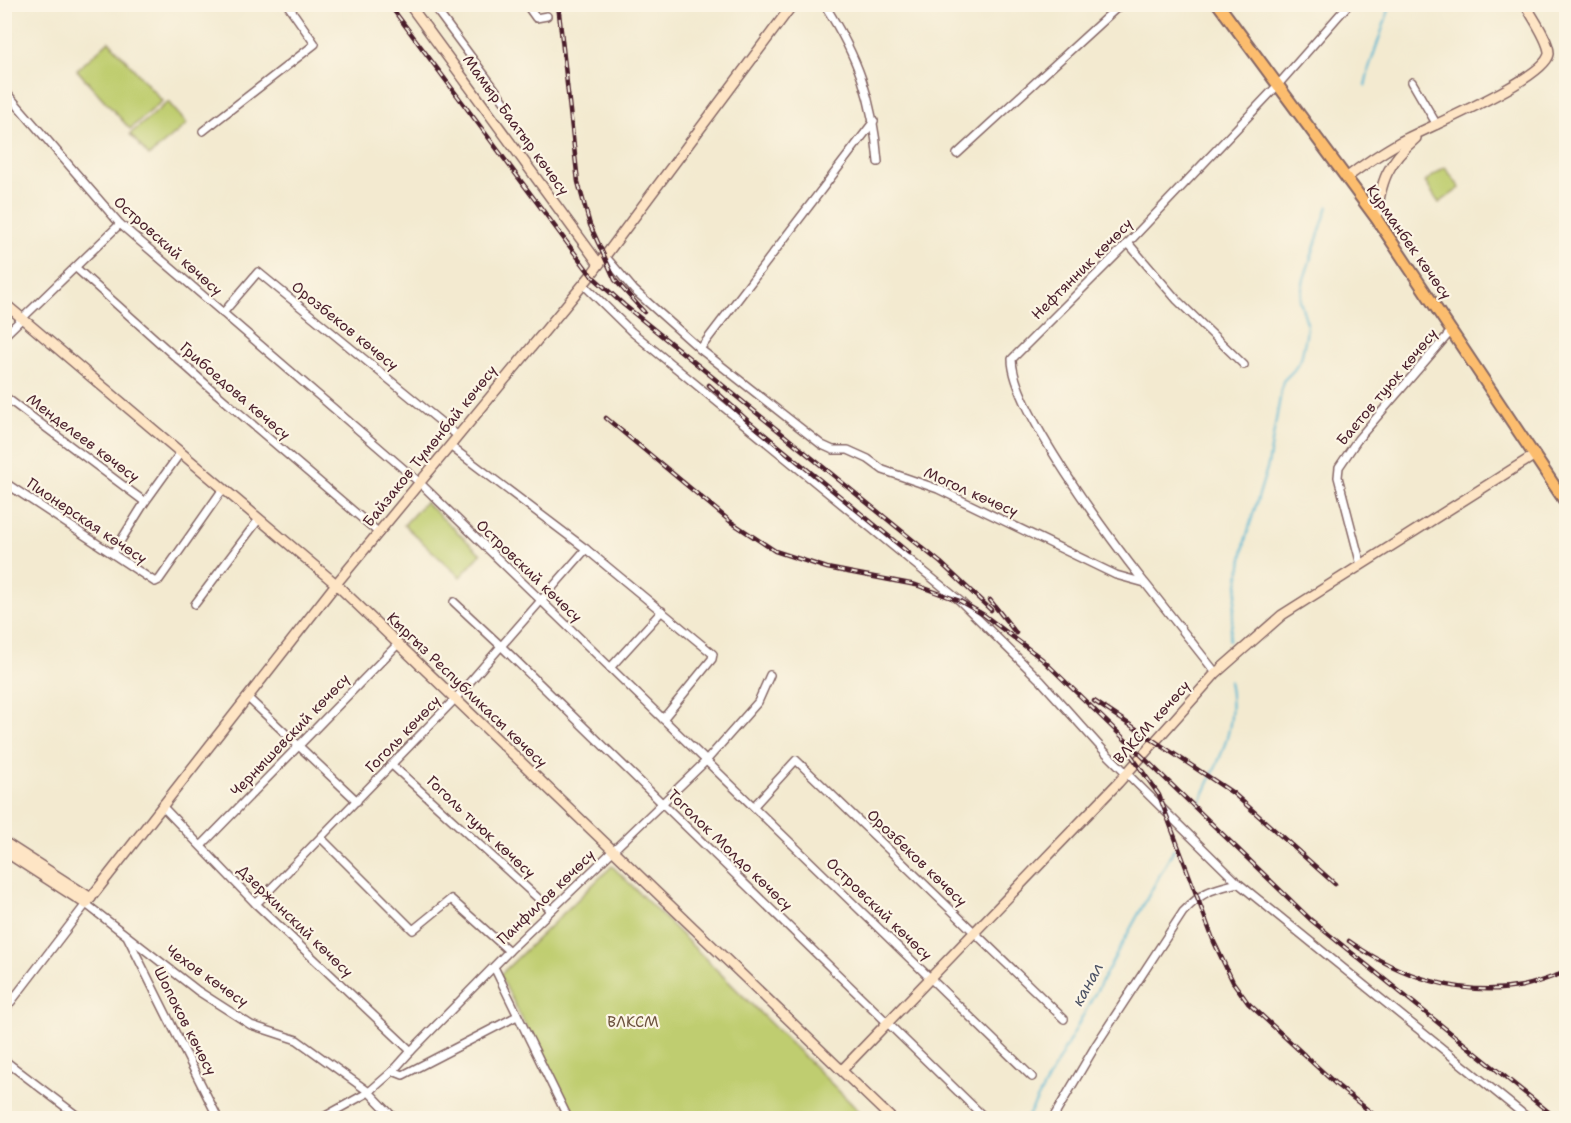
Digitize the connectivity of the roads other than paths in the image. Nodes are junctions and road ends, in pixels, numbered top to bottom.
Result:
1 (287, 4) edge
2 (409, 4) edge
3 (432, 4) edge
4 (526, 4) edge
5 (793, 4) edge
6 (824, 4) edge
7 (1120, 4) edge
8 (1218, 4) edge
9 (1349, 4) edge
10 (1526, 4) edge
11 (547, 16) dead end
12 (1412, 82) dead end
13 (1277, 86) junction
14 (4, 90) edge
15 (506, 104) dead end
16 (874, 121) junction
17 (1437, 124) junction
18 (203, 131) dead end
19 (1423, 132) junction
20 (957, 153) dead end
21 (878, 162) dead end
22 (1346, 178) junction
23 (1376, 218) junction
24 (120, 224) junction
25 (1128, 243) junction
26 (602, 260) junction
27 (75, 268) junction
28 (583, 284) junction
29 (4, 303) edge
30 (223, 313) junction
31 (22, 318) junction
32 (1452, 330) junction
33 (4, 336) edge
34 (700, 349) junction
35 (1244, 365) dead end
36 (4, 396) edge
37 (458, 436) junction
38 (450, 446) junction
39 (181, 452) junction
40 (1535, 455) junction
41 (4, 482) edge
42 (420, 483) junction
43 (223, 489) junction
44 (145, 502) junction
45 (1566, 502) edge
46 (259, 519) junction
47 (379, 533) junction
48 (586, 549) junction
49 (113, 553) junction
50 (1361, 565) junction
51 (1144, 583) junction
52 (336, 584) junction
53 (542, 601) junction
54 (454, 602) dead end
55 (195, 604) dead end
56 (662, 611) junction
57 (398, 644) junction
58 (502, 646) junction
59 (610, 668) junction
60 (1216, 673) junction
61 (770, 675) dead end
62 (247, 697) junction
63 (455, 699) junction
64 (663, 719) junction
65 (299, 745) junction
66 (706, 761) junction
67 (392, 765) junction
68 (1126, 774) junction
69 (357, 801) junction
70 (663, 803) junction
71 (754, 806) junction
72 (163, 807) junction
73 (322, 838) junction
74 (4, 842) edge
75 (201, 846) junction
76 (4, 851) edge
77 (612, 851) junction
78 (1238, 883) junction
79 (89, 901) junction
80 (256, 904) junction
81 (551, 910) junction
82 (975, 934) junction
83 (127, 936) junction
84 (509, 951) junction
85 (494, 967) junction
86 (930, 978) junction
87 (4, 1011) edge
88 (517, 1016) junction
89 (1064, 1019) dead end
90 (887, 1023) junction
91 (411, 1051) junction
92 (4, 1060) edge
93 (842, 1070) junction
94 (393, 1071) junction
95 (1032, 1077) dead end
96 (369, 1092) junction
97 (218, 1118) edge
98 (80, 1119) edge
99 (322, 1119) edge
100 (394, 1119) edge
101 (568, 1119) edge
102 (891, 1119) edge
103 (986, 1119) edge
104 (1053, 1119) edge
105 (1528, 1119) edge

1 - 18 street
2 - 26 main road, Мамыр Баатыр көчөсү
3 - 15 street
4 - 11 street
5 - 26 main road, Байзаков Түмөнбай көчөсү
6 - 16 street
7 - 20 street
8 - 13 main road, Курманбек көчөсү
9 - 13 street, Нефтянник көчөсү
10 - 17 main road
12 - 17 street
13 - 22 main road, Курманбек көчөсү
13 - 25 street, Нефтянник көчөсү
14 - 24 street, Островский көчөсү
16 - 21 street
16 - 34 street
17 - 19 main road
19 - 22 main road
19 - 23 main road
22 - 23 main road, Курманбек көчөсү
23 - 32 main road, Курманбек көчөсү
24 - 27 street
24 - 30 street, Островский көчөсү
25 - 35 street
25 - 51 street, Нефтянник көчөсү
26 - 28 main road, Байзаков Түмөнбай көчөсү
26 - 34 street, Могол көчөсү
27 - 31 street
27 - 47 street, Грибоедова көчөсү
28 - 37 main road, Байзаков Түмөнбай көчөсү
28 - 68 street
29 - 31 main road, Кыргыз Республикасы көчөсү
30 - 37 street, Орозбеков көчөсү
30 - 42 street, Островский көчөсү
31 - 33 street
31 - 39 main road, Кыргыз Республикасы көчөсү
32 - 40 main road, Курманбек көчөсү
32 - 50 street, Баетов туюк көчөсү
34 - 51 street, Могол көчөсү
36 - 44 street, Менделеев көчөсү
37 - 38 main road, Байзаков Түмөнбай көчөсү
38 - 42 main road, Байзаков Түмөнбай көчөсү
38 - 48 street
39 - 43 main road, Кыргыз Республикасы көчөсү
39 - 44 street
40 - 45 main road, Курманбек көчөсү
40 - 50 main road, ВЛКСМ көчөсү
41 - 49 street, Пионерская көчөсү
42 - 47 main road, Байзаков Түмөнбай көчөсү
42 - 53 street, Островский көчөсү
43 - 46 main road, Кыргыз Республикасы көчөсү
43 - 49 street, Пионерская көчөсү
44 - 49 street
46 - 52 main road, Кыргыз Республикасы көчөсү
46 - 55 street
47 - 52 main road, Байзаков Түмөнбай көчөсү
48 - 53 street, Гоголь көчөсү
48 - 56 street
50 - 60 main road, ВЛКСМ көчөсү
51 - 60 street
52 - 57 main road, Кыргыз Республикасы көчөсү
52 - 62 main road, Байзаков Түмөнбай көчөсү
53 - 58 street, Гоголь көчөсү
53 - 59 street, Островский көчөсү
54 - 58 street, Тоголок Молдо көчөсү
56 - 59 street
56 - 64 street
57 - 63 main road, Кыргыз Республикасы көчөсү
57 - 65 street, Чернышевский көчөсү
58 - 63 street, Гоголь көчөсү
58 - 70 street, Тоголок Молдо көчөсү
59 - 64 street, Островский көчөсү
60 - 68 main road, ВЛКСМ көчөсү
61 - 66 street, Панфилов көчөсү
62 - 65 street
62 - 72 main road, Байзаков Түмөнбай көчөсү
63 - 67 street, Гоголь көчөсү
63 - 77 main road, Кыргыз Республикасы көчөсү
64 - 66 street, Островский көчөсү
65 - 69 street
65 - 75 street, Чернышевский көчөсү
66 - 70 street, Панфилов көчөсү
66 - 71 street, Островский көчөсү
67 - 69 street, Гоголь көчөсү
67 - 81 street, Гоголь туюк көчөсү
68 - 78 street
68 - 82 main road, ВЛКСМ көчөсү
69 - 73 street, Гоголь көчөсү
70 - 77 street, Панфилов көчөсү
70 - 90 street, Тоголок Молдо көчөсү
71 - 82 street, Орозбеков көчөсү
71 - 86 street, Островский көчөсү
72 - 75 street, Дзержинский көчөсү
72 - 79 main road, Байзаков Түмөнбай көчөсү
73 - 80 street, Гоголь көчөсү
73 - 84 street
74 - 79 main road
75 - 80 street, Дзержинский көчөсү
76 - 79 main road, Чехов көчөсү
77 - 81 street, Панфилов көчөсү
77 - 93 main road, Кыргыз Республикасы көчөсү
78 - 104 street
78 - 105 street
79 - 83 street, Чехов көчөсү
79 - 87 street
80 - 91 street, Дзержинский көчөсү
81 - 84 street, Панфилов көчөсү
82 - 86 main road, ВЛКСМ көчөсү
82 - 89 street, Орозбеков көчөсү
83 - 96 street, Чехов көчөсү
83 - 97 street, Шопоков көчөсү
84 - 85 street, Панфилов көчөсү
85 - 88 street
85 - 91 street, Панфилов көчөсү
86 - 90 main road, ВЛКСМ көчөсү
86 - 95 street, Островский көчөсү
88 - 94 street
88 - 101 street
90 - 93 main road, ВЛКСМ көчөсү
90 - 103 street, Тоголок Молдо көчөсү
91 - 94 street, Панфилов көчөсү
92 - 98 street
93 - 102 main road, Кыргыз Республикасы көчөсү
94 - 96 street, Панфилов көчөсү
96 - 99 street, Панфилов көчөсү
96 - 100 street, Чехов көчөсү

